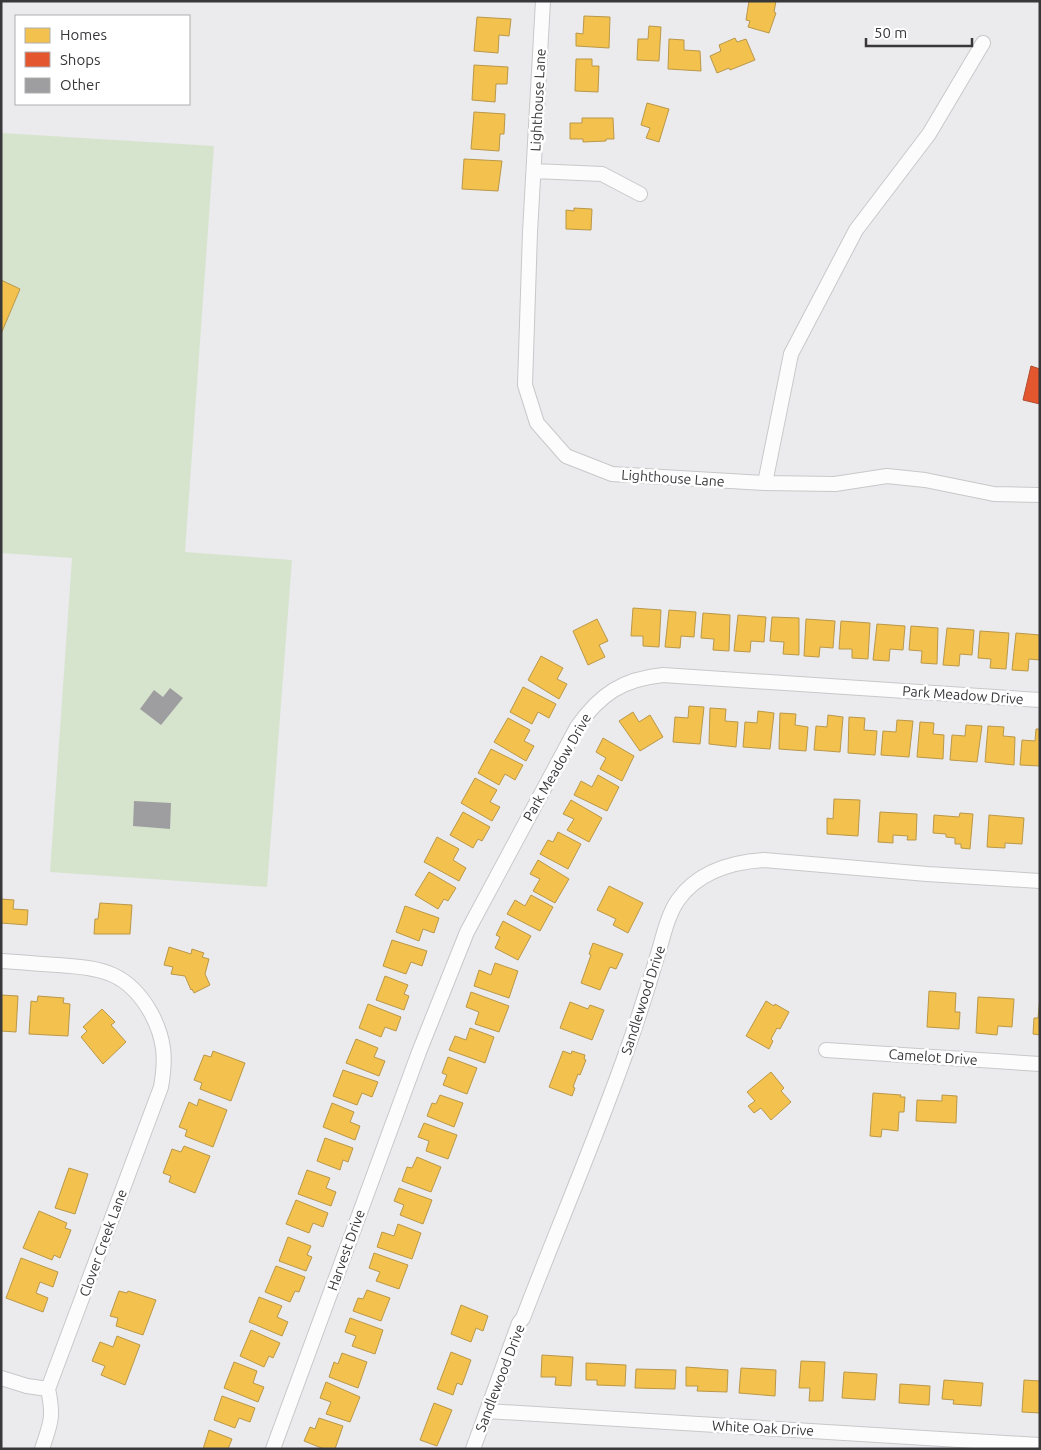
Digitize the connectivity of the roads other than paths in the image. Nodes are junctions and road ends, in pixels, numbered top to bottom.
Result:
1 (543, 1) edge
2 (983, 43) dead end
3 (534, 171) junction
4 (640, 194) dead end
5 (764, 484) junction
6 (1040, 495) edge
7 (1040, 700) edge
8 (1040, 881) edge
9 (1, 961) edge
10 (826, 1050) dead end
11 (419, 1052) joint
12 (1040, 1064) edge
13 (1, 1378) edge
14 (48, 1389) junction
15 (487, 1412) junction
16 (1040, 1445) edge
17 (42, 1449) edge
18 (273, 1449) edge
19 (473, 1449) edge

1 - 3 street, Lighthouse Lane
2 - 5 street
3 - 4 street
3 - 5 street, Lighthouse Lane
5 - 6 street, Lighthouse Lane
7 - 11 street, Park Meadow Drive
8 - 15 street, Sandlewood Drive
9 - 14 street, Clover Creek Lane
10 - 12 street, Camelot Drive
11 - 18 street, Harvest Drive
13 - 14 street
14 - 17 street, Clover Creek Lane
15 - 16 street, White Oak Drive
15 - 19 street, Sandlewood Drive

